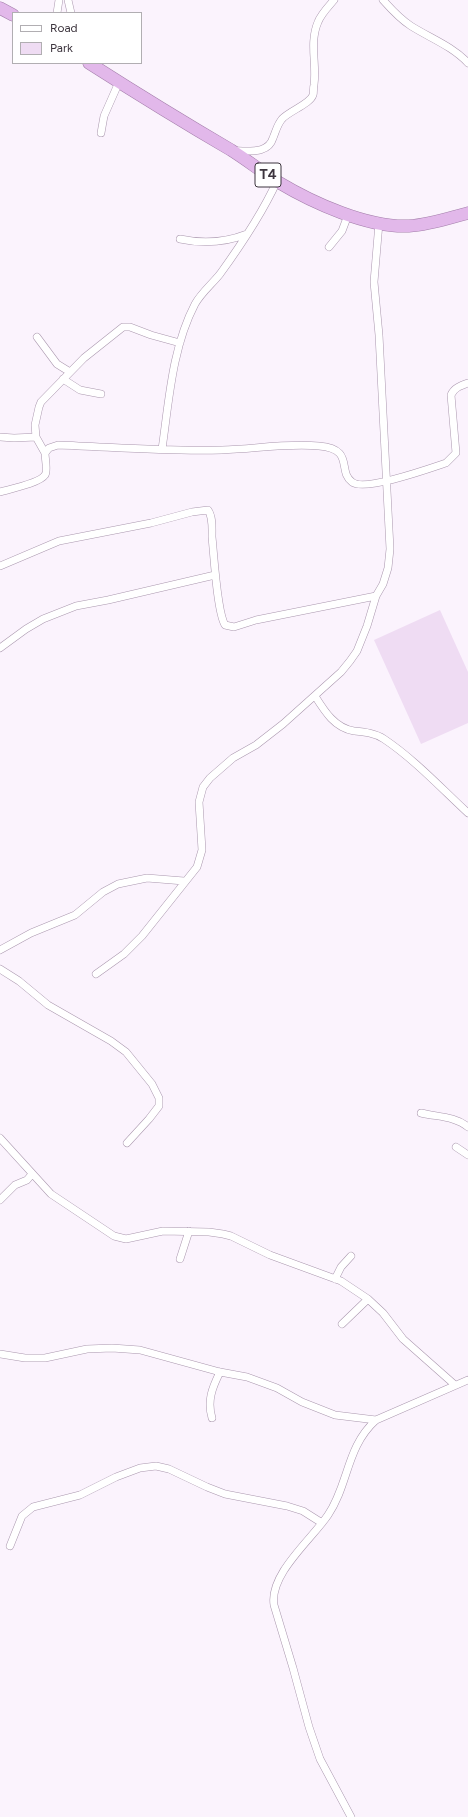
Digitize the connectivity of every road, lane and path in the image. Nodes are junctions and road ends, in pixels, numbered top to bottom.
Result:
1 (59, 0) edge
2 (68, 0) edge
3 (334, 0) edge
4 (383, 0) edge
5 (0, 8) edge
6 (57, 12) edge
7 (71, 12) edge
8 (12, 14) edge
9 (468, 63) edge
10 (91, 64) edge
11 (119, 82) junction
12 (101, 133) dead end
13 (232, 151) junction
14 (277, 181) junction
15 (468, 213) edge
16 (348, 215) junction
17 (379, 223) junction
18 (247, 234) junction
19 (180, 239) dead end
20 (329, 247) dead end
21 (37, 337) dead end
22 (180, 343) junction
23 (70, 372) junction
24 (63, 379) junction
25 (468, 383) edge
26 (101, 394) dead end
27 (0, 437) edge
28 (36, 437) junction
29 (162, 449) junction
30 (45, 453) junction
31 (387, 481) junction
32 (0, 492) edge
33 (0, 566) edge
34 (216, 575) junction
35 (376, 596) junction
36 (0, 648) edge
37 (315, 696) junction
38 (468, 813) edge
39 (184, 881) junction
40 (0, 950) edge
41 (0, 970) edge
42 (96, 974) dead end
43 (421, 1113) dead end
44 (468, 1127) edge
45 (0, 1138) edge
46 (127, 1143) dead end
47 (456, 1147) dead end
48 (468, 1154) edge
49 (32, 1174) junction
50 (0, 1200) edge
51 (189, 1231) junction
52 (351, 1256) dead end
53 (180, 1259) dead end
54 (335, 1279) junction
55 (368, 1299) junction
56 (342, 1324) dead end
57 (0, 1354) edge
58 (220, 1372) junction
59 (468, 1380) edge
60 (455, 1384) junction
61 (212, 1418) dead end
62 (376, 1420) junction
63 (322, 1523) junction
64 (10, 1546) dead end
65 (351, 1817) edge

1 - 6 street
2 - 7 street
3 - 13 street
4 - 9 street
5 - 8 highway
10 - 11 highway, T4
11 - 12 street
11 - 13 highway, T4
13 - 14 highway, T4
14 - 16 highway, T4
14 - 18 street
15 - 17 highway, T4
16 - 17 highway, T4
16 - 20 street
17 - 31 street
18 - 19 street
18 - 22 street
21 - 23 street
22 - 23 street
22 - 29 street
23 - 24 street
24 - 26 street
24 - 28 street
25 - 31 street
27 - 28 street
28 - 30 street
29 - 30 street
29 - 31 street
30 - 32 street
31 - 35 street
33 - 34 street
34 - 35 street
34 - 36 street
35 - 37 street
37 - 38 street
37 - 39 street
39 - 40 street
39 - 42 street
41 - 46 street
43 - 44 street
45 - 49 street
47 - 48 street
49 - 50 street
49 - 51 street
51 - 53 street
51 - 54 street
52 - 54 street
54 - 55 street
55 - 56 street
55 - 60 street
57 - 58 street
58 - 61 street
58 - 62 street
59 - 60 street
60 - 62 street
62 - 63 street
63 - 64 street
63 - 65 street

